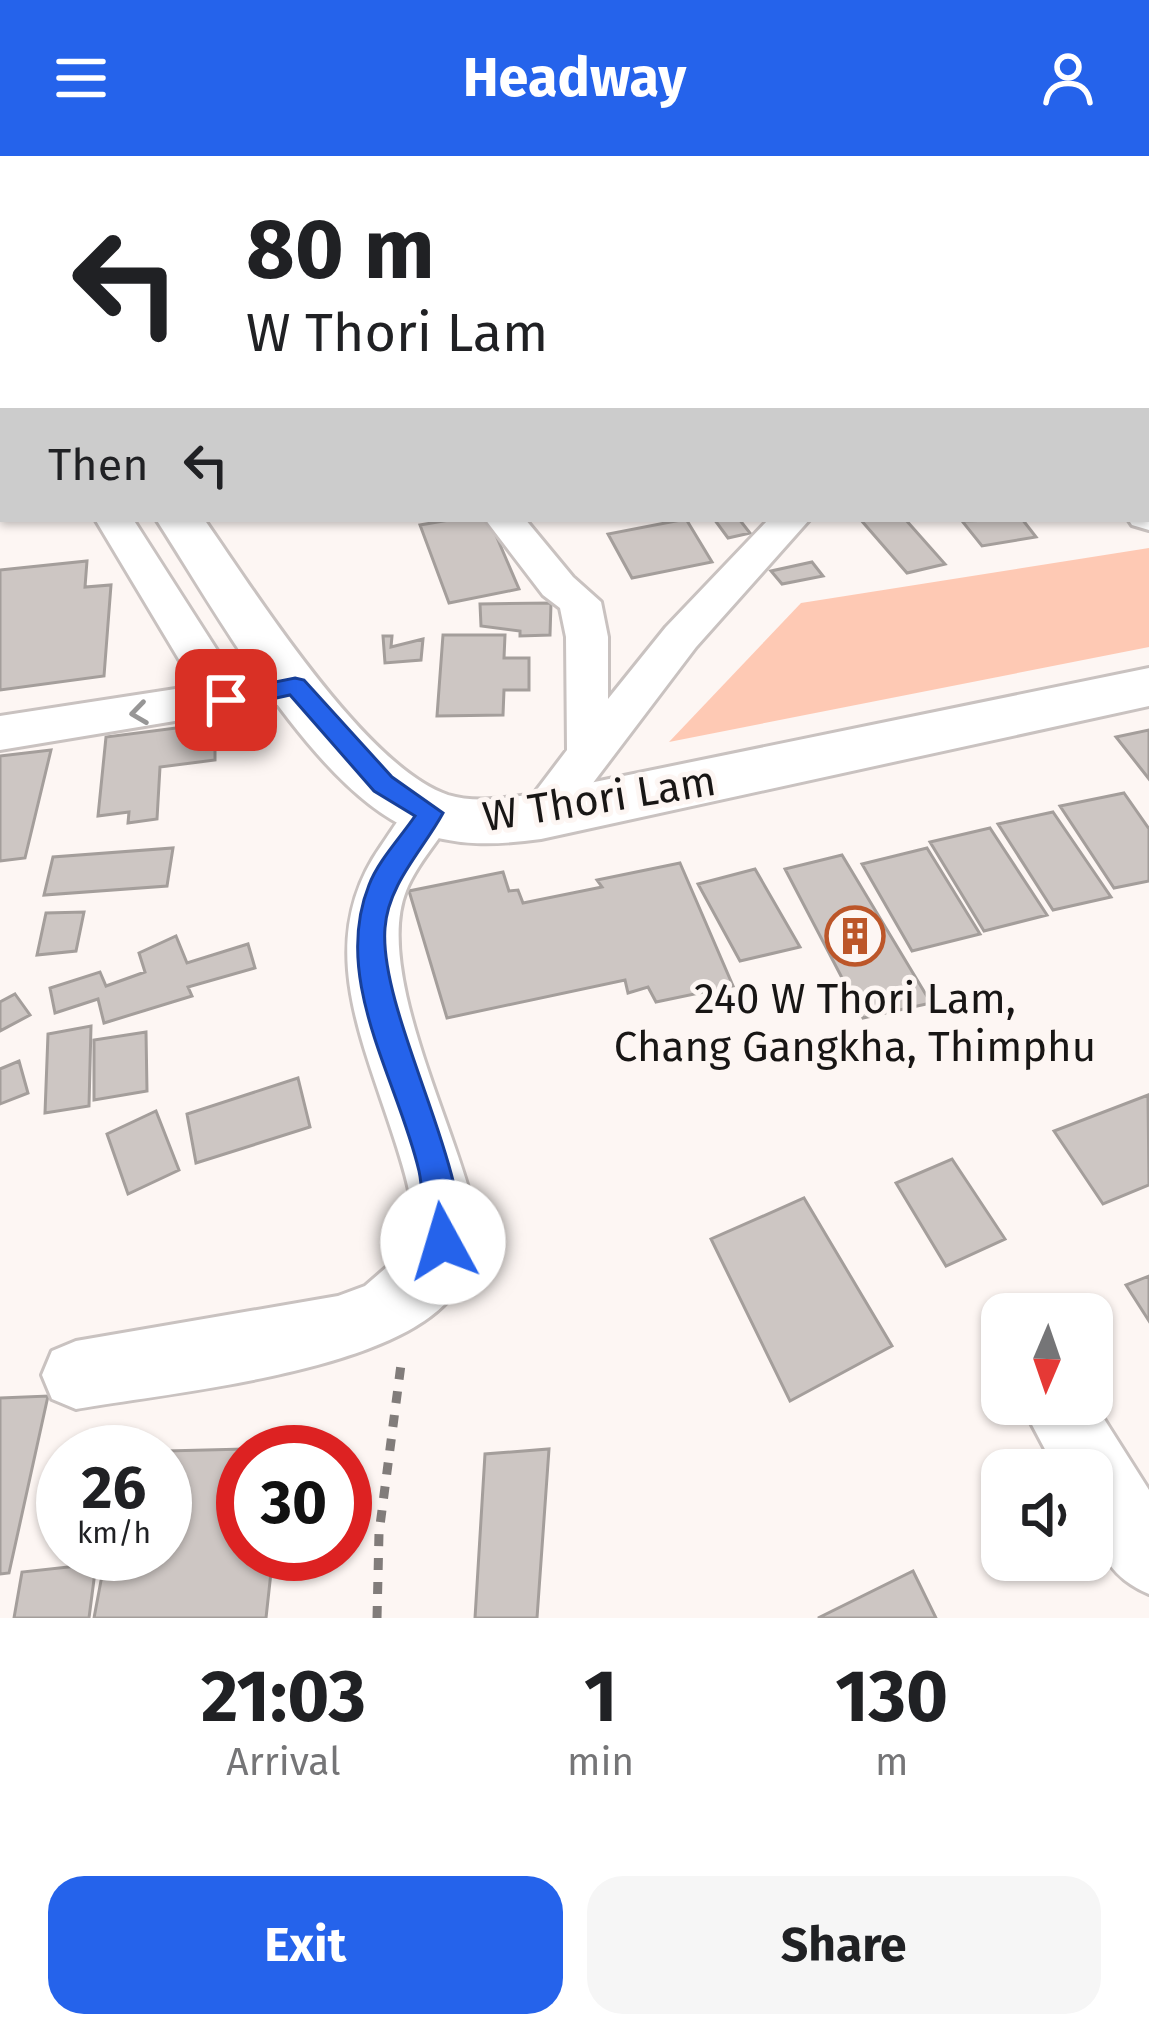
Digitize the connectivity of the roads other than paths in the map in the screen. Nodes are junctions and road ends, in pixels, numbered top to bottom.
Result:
1 (115, 522) edge
2 (182, 522) edge
3 (506, 522) edge
4 (788, 522) edge
5 (295, 686) junction
6 (1149, 687) edge
7 (226, 700) junction
8 (0, 733) edge
9 (590, 752) junction
10 (430, 813) junction
11 (541, 816) junction
12 (76, 1375) dead end
13 (1068, 1425) edge
14 (1149, 1557) edge

1 - 7 street
2 - 5 main road, W Thori Lam
3 - 9 street
4 - 9 street
5 - 7 street
5 - 10 main road, W Thori Lam
6 - 11 main road, W Thori Lam
7 -> 8 street
9 - 11 street
10 - 11 main road, W Thori Lam
10 - 12 street
13 - 14 street

